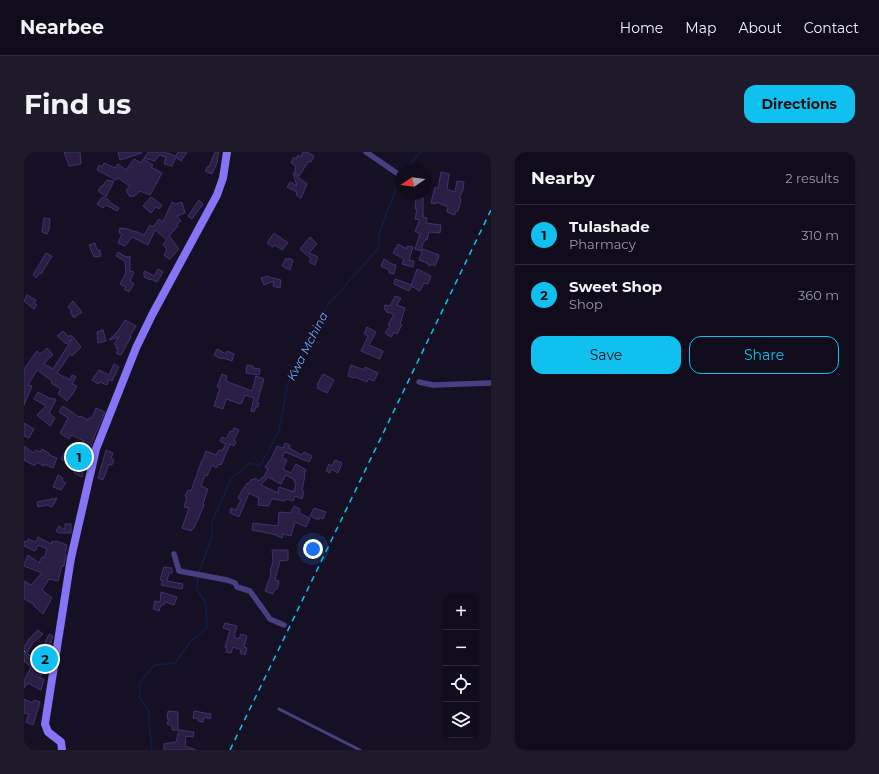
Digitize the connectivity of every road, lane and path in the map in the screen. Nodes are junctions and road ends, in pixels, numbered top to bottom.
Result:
1 (227, 152) edge
2 (366, 152) edge
3 (395, 172) edge
4 (419, 382) dead end
5 (491, 382) edge
6 (174, 554) dead end
7 (284, 625) dead end
8 (24, 652) edge
9 (53, 668) junction
10 (279, 709) dead end
11 (62, 750) edge
12 (360, 750) edge

1 - 9 street
2 - 3 street
4 - 5 street
6 - 7 street
8 - 9 path
9 - 11 street
10 - 12 lane

